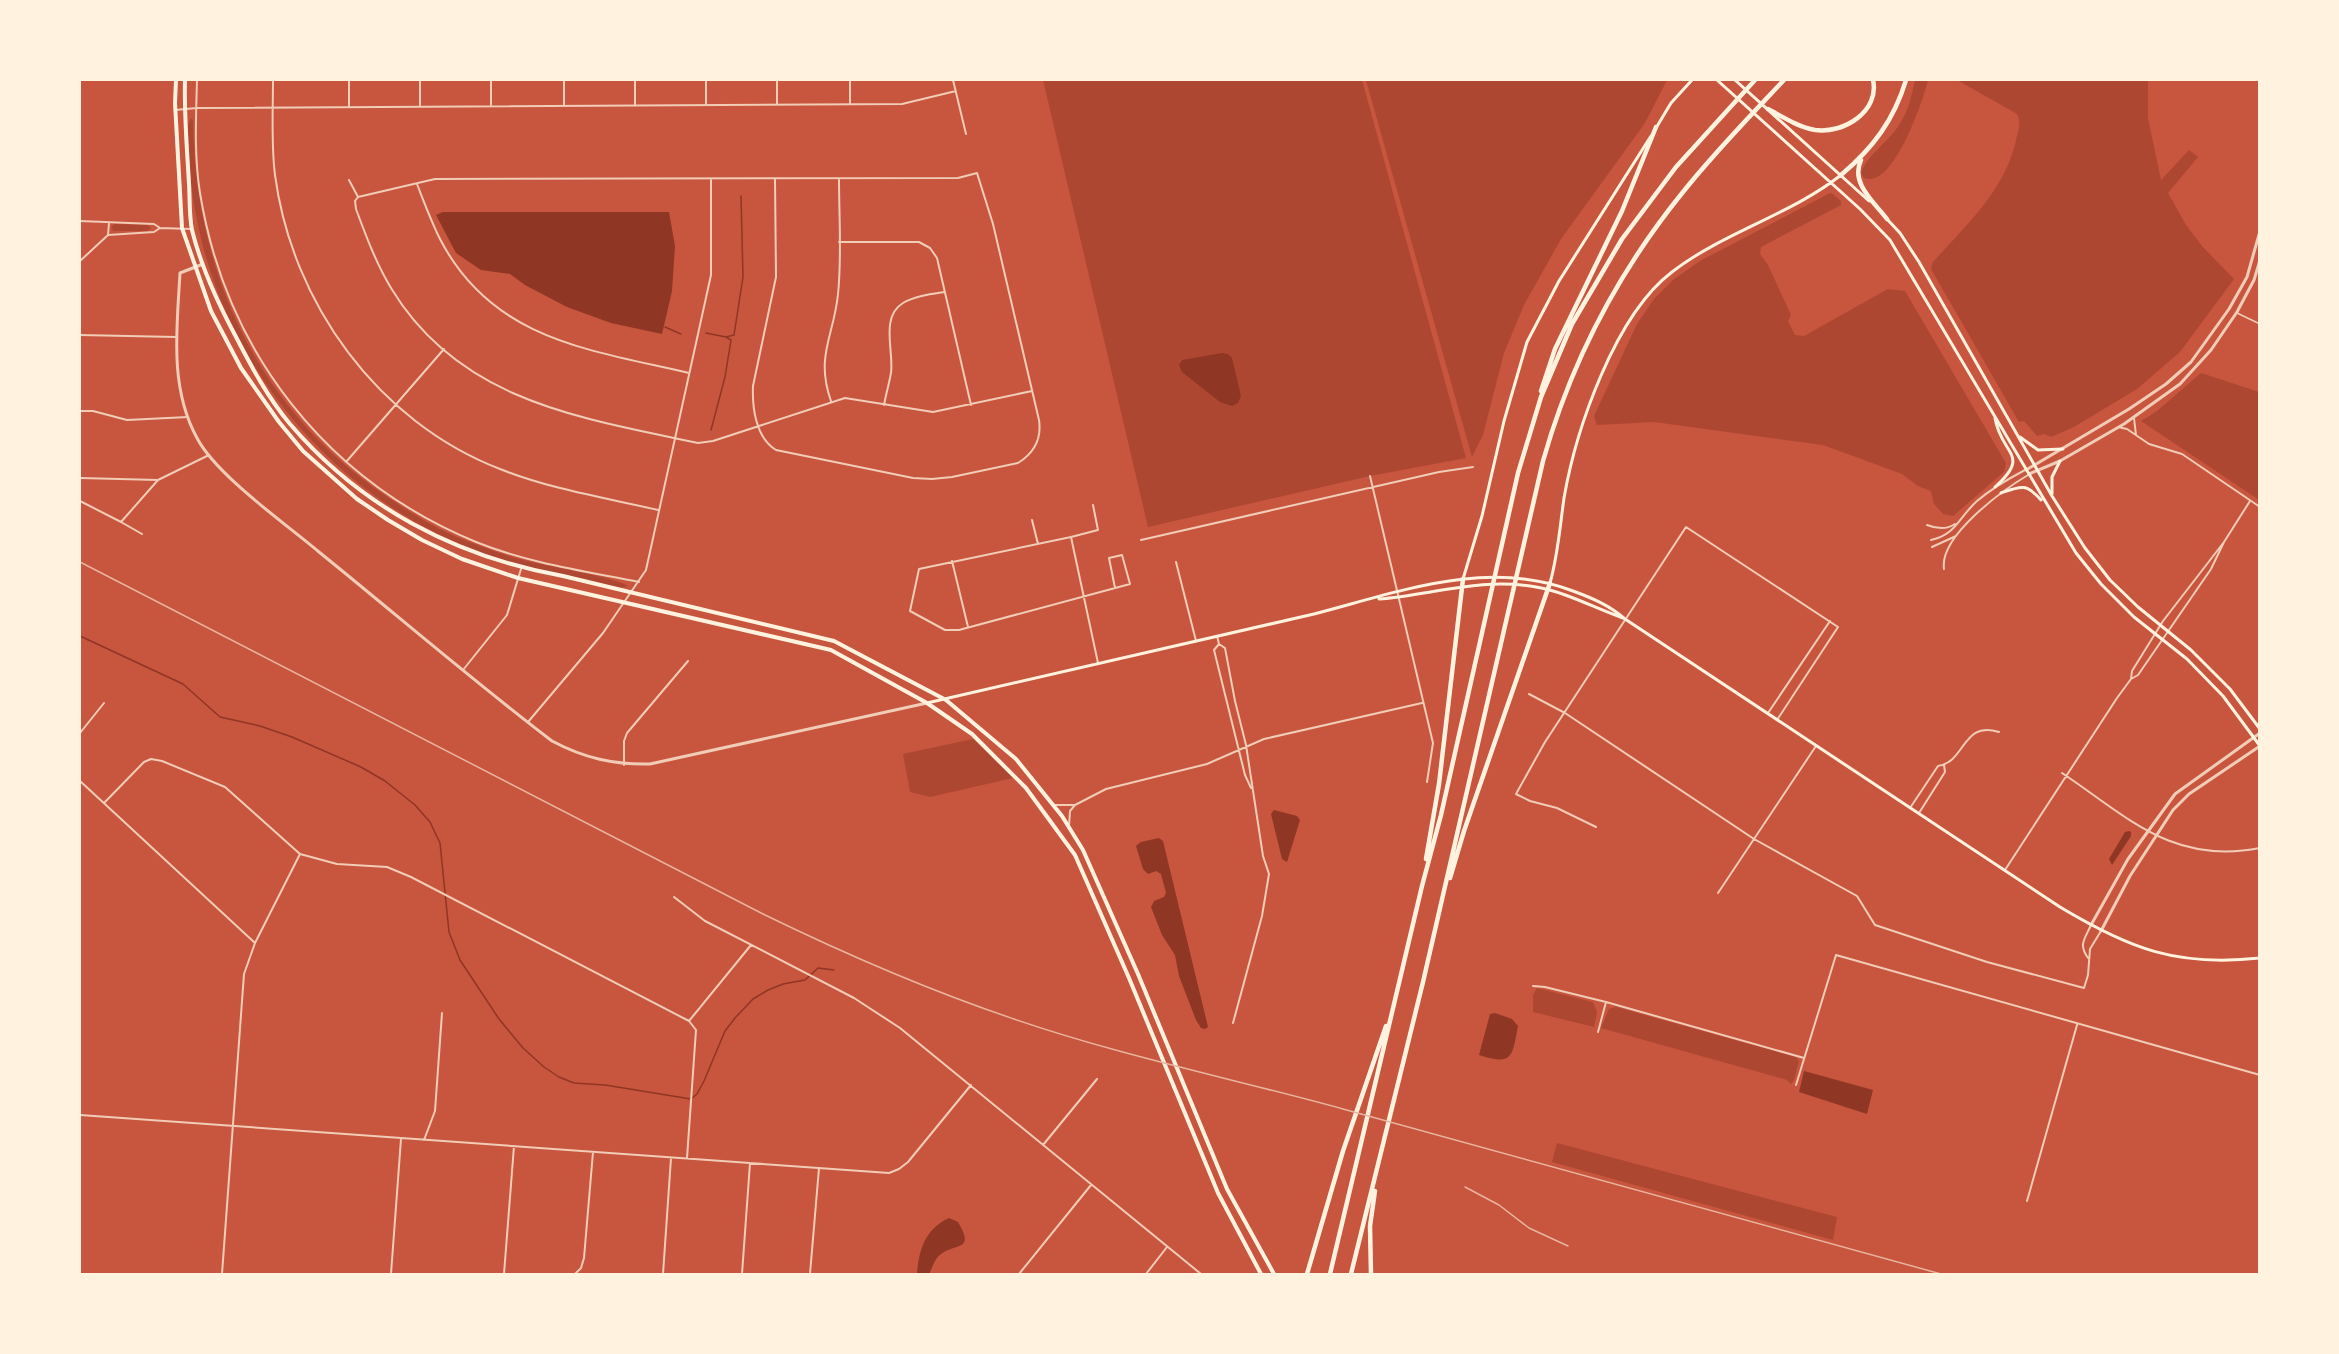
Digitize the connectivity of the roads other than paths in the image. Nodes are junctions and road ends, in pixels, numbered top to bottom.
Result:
1 (176, 80) edge
2 (185, 80) edge
3 (197, 80) edge
4 (273, 80) edge
5 (349, 80) edge
6 (420, 80) edge
7 (491, 80) edge
8 (564, 80) edge
9 (635, 80) edge
10 (706, 80) edge
11 (777, 80) edge
12 (850, 80) edge
13 (953, 80) edge
14 (1688, 80) edge
15 (1692, 80) edge
16 (1717, 80) edge
17 (1735, 80) edge
18 (1755, 80) edge
19 (1785, 80) edge
20 (1873, 80) edge
21 (1906, 80) edge
22 (1682, 90) junction
23 (956, 91) junction
24 (777, 104) junction
25 (850, 104) junction
26 (491, 105) junction
27 (635, 105) junction
28 (706, 105) junction
29 (420, 106) junction
30 (564, 106) junction
31 (349, 107) junction
32 (196, 108) junction
33 (273, 108) junction
34 (1768, 109) junction
35 (175, 110) junction
36 (185, 110) junction
37 (1656, 127) junction
38 (966, 134) dead end
39 (1862, 157) junction
40 (1841, 175) junction
41 (839, 178) junction
42 (711, 179) junction
43 (775, 179) junction
44 (349, 180) dead end
45 (1832, 182) junction
46 (417, 184) junction
47 (358, 197) junction
48 (1887, 219) junction
49 (80, 221) edge
50 (109, 222) junction
51 (160, 228) junction
52 (182, 228) junction
53 (192, 229) junction
54 (2259, 231) edge
55 (108, 235) junction
56 (839, 242) junction
57 (2259, 260) edge
58 (80, 261) edge
59 (204, 263) junction
60 (195, 267) junction
61 (944, 291) junction
62 (2237, 312) junction
63 (2259, 324) edge
64 (80, 335) edge
65 (176, 337) junction
66 (444, 349) junction
67 (689, 373) junction
68 (1032, 391) junction
69 (831, 401) junction
70 (397, 405) junction
71 (884, 405) junction
72 (971, 405) junction
73 (1538, 406) junction
74 (80, 411) edge
75 (1995, 416) junction
76 (188, 417) junction
77 (2134, 417) junction
78 (759, 426) junction
79 (2118, 427) junction
80 (2136, 435) junction
81 (2018, 436) junction
82 (674, 438) junction
83 (2063, 449) junction
84 (208, 454) junction
85 (2060, 461) junction
86 (346, 462) junction
87 (2035, 465) junction
88 (1473, 467) dead end
89 (2026, 470) junction
90 (2038, 471) junction
91 (2029, 474) junction
92 (1370, 476) dead end
93 (80, 478) edge
94 (158, 480) junction
95 (1373, 487) junction
96 (1995, 487) junction
97 (2001, 493) junction
98 (2052, 496) junction
99 (80, 501) edge
100 (2250, 501) junction
101 (2046, 504) junction
102 (1093, 505) dead end
103 (2259, 507) edge
104 (658, 510) junction
105 (1032, 520) dead end
106 (121, 522) junction
107 (1958, 523) junction
108 (1927, 525) dead end
109 (142, 534) dead end
110 (1958, 535) junction
111 (1071, 537) junction
112 (1141, 540) dead end
113 (1931, 540) dead end
114 (2224, 542) junction
115 (1038, 544) junction
116 (1932, 547) dead end
117 (952, 561) junction
118 (1176, 562) dead end
119 (520, 569) junction
120 (1944, 569) dead end
121 (518, 578) junction
122 (1463, 579) junction
123 (639, 582) junction
124 (1550, 583) junction
125 (1462, 586) junction
126 (1115, 588) junction
127 (1397, 590) junction
128 (1548, 590) junction
129 (632, 592) junction
130 (1083, 597) junction
131 (1398, 597) junction
132 (1372, 599) junction
133 (626, 601) junction
134 (1625, 619) junction
135 (1830, 621) junction
136 (2161, 626) junction
137 (968, 627) junction
138 (2167, 631) junction
139 (2156, 634) junction
140 (1217, 636) junction
141 (2162, 639) junction
142 (1196, 641) junction
143 (1219, 644) junction
144 (688, 661) dead end
145 (1098, 663) junction
146 (464, 670) junction
147 (2131, 679) junction
148 (1529, 694) dead end
149 (946, 700) junction
150 (104, 703) dead end
151 (927, 703) junction
152 (1422, 703) junction
153 (1565, 713) junction
154 (1768, 714) junction
155 (1777, 720) junction
156 (527, 722) junction
157 (2259, 731) edge
158 (1999, 732) dead end
159 (80, 733) edge
160 (2253, 738) junction
161 (1246, 745) junction
162 (1816, 746) junction
163 (2259, 746) edge
164 (1239, 749) junction
165 (624, 765) junction
166 (1944, 765) junction
167 (2062, 773) dead end
168 (2067, 776) junction
169 (80, 781) edge
170 (1427, 782) dead end
171 (1252, 791) junction
172 (104, 803) junction
173 (1075, 805) junction
174 (1054, 806) junction
175 (1910, 808) junction
176 (1918, 813) junction
177 (1069, 826) junction
178 (1596, 827) dead end
179 (2147, 832) junction
180 (2155, 836) junction
181 (1754, 839) junction
182 (2259, 848) edge
183 (300, 854) junction
184 (2005, 870) junction
185 (1422, 886) junction
186 (1718, 893) dead end
187 (674, 897) dead end
188 (1437, 921) junction
189 (2091, 926) junction
190 (2100, 931) junction
191 (255, 943) junction
192 (751, 945) junction
193 (2088, 958) junction
194 (2259, 958) edge
195 (1533, 986) dead end
196 (1606, 1002) junction
197 (1393, 1007) junction
198 (442, 1013) dead end
199 (689, 1021) junction
200 (1233, 1023) dead end
201 (2077, 1024) junction
202 (1598, 1032) dead end
203 (1804, 1058) junction
204 (2259, 1075) edge
205 (1097, 1080) dead end
206 (971, 1085) junction
207 (1796, 1085) dead end
208 (80, 1114) edge
209 (233, 1126) junction
210 (401, 1139) junction
211 (424, 1140) junction
212 (1043, 1145) junction
213 (514, 1146) junction
214 (593, 1152) junction
215 (671, 1157) junction
216 (687, 1158) junction
217 (1380, 1161) junction
218 (750, 1163) junction
219 (819, 1168) junction
220 (1091, 1185) junction
221 (2026, 1201) dead end
222 (1167, 1247) junction
223 (504, 1274) edge
224 (222, 1275) edge
225 (392, 1275) edge
226 (509, 1275) edge
227 (575, 1275) edge
228 (663, 1275) edge
229 (742, 1275) edge
230 (810, 1275) edge
231 (1019, 1275) edge
232 (1146, 1275) edge
233 (1201, 1275) edge
234 (1261, 1275) edge
235 (1274, 1275) edge
236 (1307, 1275) edge
237 (1330, 1275) edge
238 (1351, 1275) edge
239 (1371, 1275) edge

1 - 35 main road
2 - 36 main road
3 - 32 street
4 - 33 street
5 - 31 street
6 - 29 street
7 - 26 street
8 - 30 street
9 - 27 street
10 - 28 street
11 - 24 street
12 - 25 street
13 - 23 street
14 - 22 main road
15 - 22 main road
16 - 45 main road
17 - 34 main road
18 - 73 highway
19 - 188 highway
20 - 34 highway
21 - 39 highway
22 - 37 main road
23 - 25 street
23 - 38 street
24 - 25 street
24 - 28 street
26 - 29 street
26 - 30 street
27 - 28 street
27 - 30 street
29 - 31 street
31 - 33 street
32 - 33 street
32 - 36 street
32 - 86 street
33 - 70 street
34 - 40 main road
35 - 36 street
35 - 52 main road
36 - 53 main road
37 - 73 highway
37 - 122 main road
39 - 40 highway
39 - 48 highway
40 - 45 main road
40 - 48 main road
41 - 43 street
41 - 56 street
41 - 68 street
42 - 43 street
42 - 46 street
42 - 67 street
43 - 78 street
44 - 47 street
45 - 75 main road
45 - 124 main road
46 - 47 street
46 - 67 street
47 - 66 street
48 - 81 main road
49 - 50 street
50 - 51 street
50 - 55 street
51 - 52 street
51 - 55 street
52 - 53 street
52 - 60 main road
53 - 59 main road
54 - 83 street
55 - 58 street
56 - 61 street
56 - 69 street
57 - 62 street
59 - 60 street
59 - 119 main road
60 - 65 street
60 - 121 main road
61 - 71 street
61 - 72 street
62 - 63 lane
62 - 77 street
64 - 65 street
65 - 76 street
66 - 70 street
66 - 82 street
67 - 82 street
68 - 72 street
68 - 78 street
69 - 71 street
69 - 78 street
70 - 86 street
70 - 104 street
71 - 72 street
73 - 185 highway
74 - 76 street
75 - 89 main road
75 - 96 main road
76 - 84 street
77 - 79 street
77 - 80 street
78 - 82 street
79 - 80 street
79 - 85 street
80 - 100 street
81 - 83 main road
81 - 87 main road
82 - 104 street
83 - 87 street
84 - 94 street
84 - 146 street
85 - 90 street
85 - 98 main road
86 - 123 street
87 - 89 street
87 - 90 main road
88 - 95 street
89 - 91 main road
89 - 96 street
90 - 91 street
90 - 98 main road
91 - 97 street
91 - 101 main road
92 - 95 street
93 - 94 street
94 - 106 street
95 - 112 street
95 - 127 street
96 - 107 street
97 - 101 main road
97 - 110 street
98 - 136 main road
99 - 106 street
100 - 103 street
100 - 114 street
101 - 139 main road
102 - 111 street
104 - 123 street
105 - 115 street
106 - 109 street
107 - 108 street
107 - 113 street
110 - 116 street
110 - 120 street
111 - 115 street
111 - 130 street
114 - 136 street
114 - 138 street
115 - 117 street
117 - 137 street
117 - 137 street
118 - 142 street
119 - 121 street
119 - 129 main road
121 - 133 main road
121 - 146 street
122 - 124 main road
122 - 125 highway
122 - 127 main road
123 - 129 street
124 - 128 highway
124 - 134 main road
125 - 128 main road
125 - 131 main road
125 - 185 highway
126 - 126 street
126 - 130 street
127 - 131 street
127 - 132 main road
128 - 134 main road
128 - 188 highway
129 - 133 street
129 - 149 main road
130 - 137 street
130 - 145 street
131 - 132 main road
131 - 152 street
132 - 140 main road
133 - 151 main road
133 - 156 street
134 - 135 street
134 - 153 street
134 - 154 main road
135 - 154 street
135 - 155 street
136 - 138 main road
136 - 139 street
138 - 141 street
138 - 157 main road
139 - 141 main road
139 - 147 street
140 - 142 main road
140 - 143 street
141 - 147 street
141 - 160 main road
142 - 145 main road
143 - 161 street
143 - 164 street
144 - 165 street
145 - 149 main road
146 - 156 street
147 - 168 street
148 - 153 street
149 - 151 main road
149 - 174 main road
150 - 159 street
151 - 165 street
151 - 234 main road
152 - 161 street
152 - 170 street
153 - 178 street
153 - 181 street
154 - 155 main road
155 - 162 main road
156 - 165 street
157 - 160 street
158 - 166 street
160 - 163 main road
160 - 179 street
161 - 164 street
161 - 171 street
162 - 175 main road
162 - 181 street
163 - 180 street
164 - 171 street
164 - 173 street
166 - 175 street
166 - 176 street
167 - 168 street
168 - 179 street
168 - 184 street
169 - 172 street
171 - 200 street
172 - 183 street
172 - 191 street
173 - 174 street
173 - 177 street
174 - 177 main road
175 - 176 main road
176 - 184 main road
177 - 235 main road
179 - 180 street
179 - 189 street
180 - 182 street
180 - 190 street
181 - 186 street
181 - 193 street
183 - 191 street
183 - 199 street
184 - 189 main road
185 - 197 highway
187 - 192 street
188 - 217 highway
189 - 190 main road
189 - 193 street
190 - 193 street
190 - 194 main road
191 - 209 street
192 - 199 street
192 - 206 street
195 - 196 street
196 - 202 street
196 - 203 street
197 - 236 highway
197 - 237 highway
198 - 211 street
199 - 216 street
201 - 203 street
201 - 204 street
201 - 221 street
203 - 207 street
205 - 212 street
206 - 212 street
206 - 219 street
208 - 209 street
209 - 210 street
209 - 224 street
210 - 211 street
210 - 225 street
211 - 213 street
212 - 220 street
213 - 214 street
213 - 223 street
214 - 215 street
214 - 227 street
215 - 216 street
215 - 228 street
216 - 218 street
217 - 238 highway
217 - 239 highway
218 - 219 street
218 - 229 street
219 - 230 street
220 - 222 street
220 - 231 street
222 - 232 street
222 - 233 street
223 - 226 street

